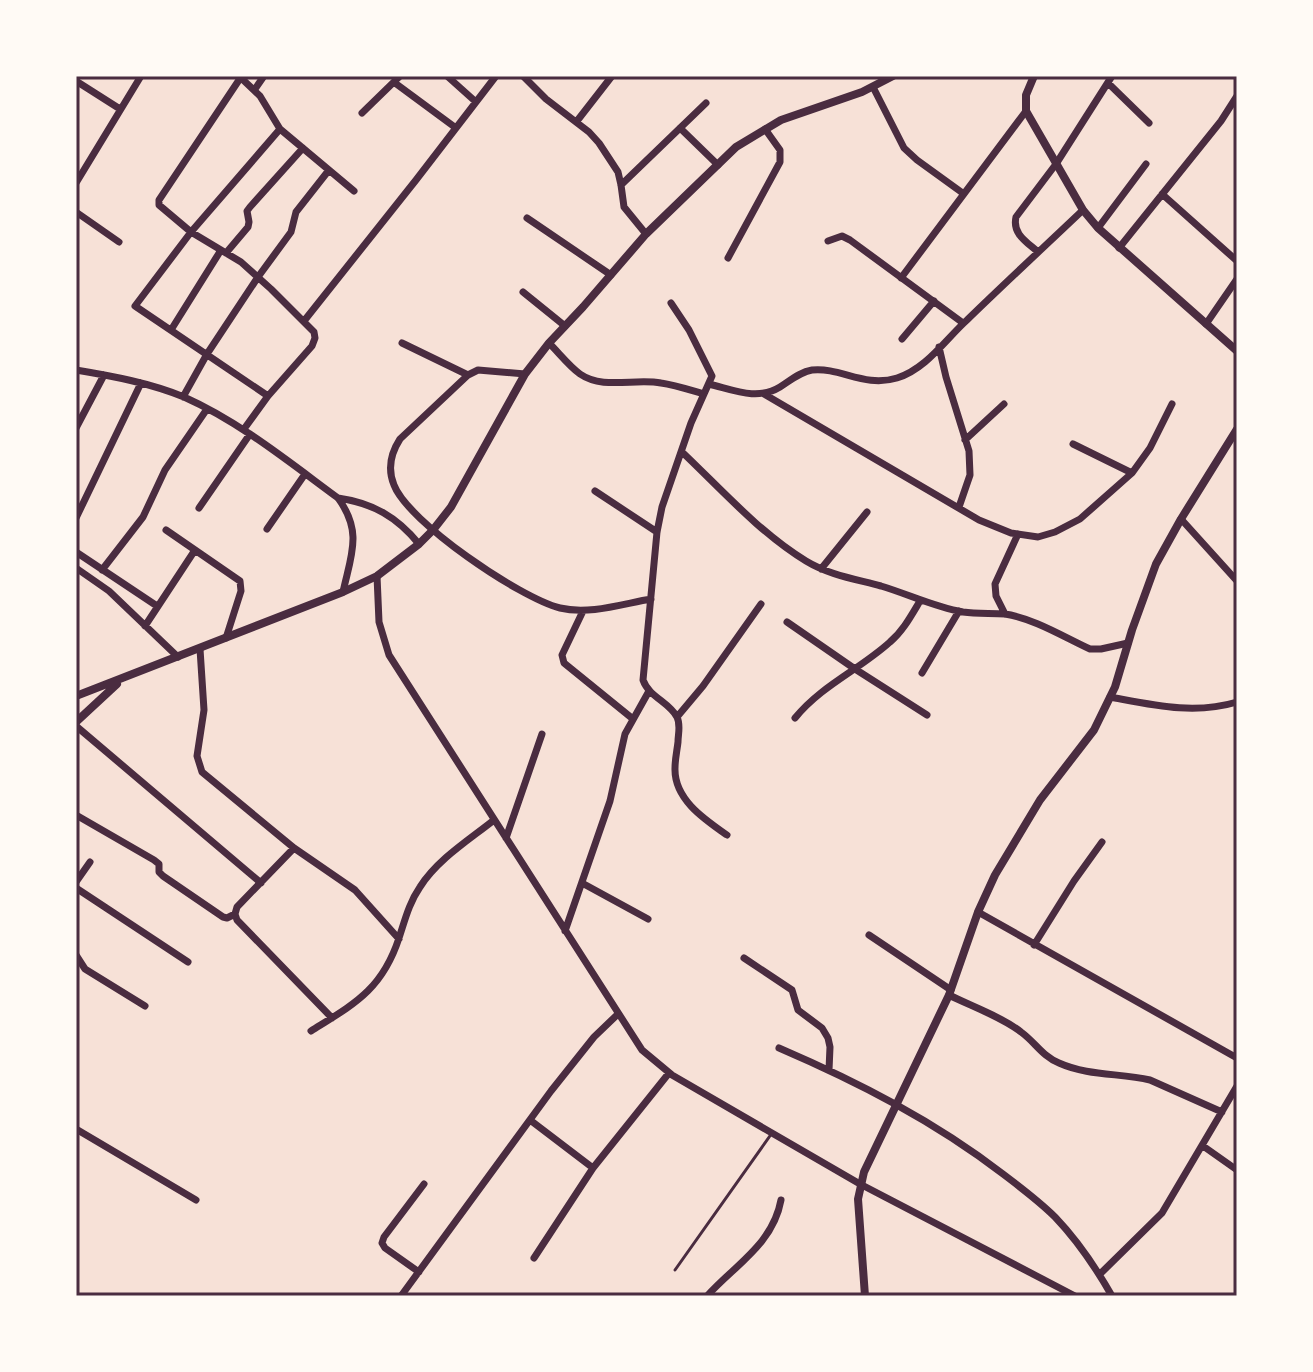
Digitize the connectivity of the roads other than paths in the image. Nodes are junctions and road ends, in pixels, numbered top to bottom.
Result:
1 (141, 76) edge
2 (264, 76) edge
3 (447, 76) edge
4 (496, 76) edge
5 (523, 76) edge
6 (612, 76) edge
7 (893, 76) edge
8 (1034, 76) edge
9 (240, 77) edge
10 (532, 79) edge
11 (397, 80) edge
12 (1110, 80) edge
13 (76, 81) edge
14 (873, 87) junction
15 (255, 89) junction
16 (1237, 96) edge
17 (476, 102) junction
18 (706, 103) dead end
19 (120, 109) junction
20 (1026, 111) junction
21 (362, 113) dead end
22 (577, 121) junction
23 (1149, 123) dead end
24 (277, 124) junction
25 (456, 128) junction
26 (680, 128) junction
27 (765, 129) junction
28 (303, 148) junction
29 (1056, 164) junction
30 (1146, 164) dead end
31 (718, 165) junction
32 (329, 170) junction
33 (76, 183) edge
34 (621, 185) junction
35 (354, 191) dead end
36 (964, 194) junction
37 (1162, 194) junction
38 (1083, 210) junction
39 (76, 212) edge
40 (527, 218) dead end
41 (1098, 228) junction
42 (191, 232) junction
43 (646, 234) junction
44 (828, 241) dead end
45 (119, 242) dead end
46 (1119, 248) junction
47 (224, 252) junction
48 (1038, 252) junction
49 (728, 258) dead end
50 (1237, 261) edge
51 (611, 275) junction
52 (258, 277) junction
53 (901, 278) junction
54 (1237, 279) edge
55 (523, 292) dead end
56 (934, 301) junction
57 (671, 303) dead end
58 (304, 321) junction
59 (963, 323) junction
60 (1206, 324) junction
61 (565, 326) junction
62 (171, 330) junction
63 (902, 339) dead end
64 (402, 343) dead end
65 (549, 343) junction
66 (939, 347) junction
67 (1237, 351) edge
68 (207, 354) junction
69 (76, 370) edge
70 (525, 374) junction
71 (104, 375) junction
72 (468, 375) junction
73 (141, 383) junction
74 (709, 384) junction
75 (704, 394) junction
76 (764, 394) junction
77 (268, 396) junction
78 (183, 397) junction
79 (1004, 404) dead end
80 (1172, 404) dead end
81 (207, 409) junction
82 (76, 428) edge
83 (1237, 429) edge
84 (247, 432) junction
85 (965, 440) junction
86 (1073, 444) dead end
87 (682, 452) junction
88 (1132, 473) junction
89 (305, 474) junction
90 (595, 491) dead end
91 (338, 498) junction
92 (959, 507) junction
93 (199, 508) dead end
94 (867, 512) dead end
95 (76, 518) edge
96 (1181, 519) junction
97 (267, 529) dead end
98 (166, 530) dead end
99 (433, 530) junction
100 (657, 532) junction
101 (1018, 534) junction
102 (419, 544) junction
103 (195, 550) junction
104 (76, 552) edge
105 (76, 568) edge
106 (821, 569) junction
107 (102, 570) junction
108 (377, 576) junction
109 (1237, 581) edge
110 (343, 592) junction
111 (651, 599) junction
112 (920, 601) junction
113 (761, 604) dead end
114 (157, 606) junction
115 (583, 611) junction
116 (959, 611) junction
117 (1005, 614) junction
118 (787, 622) dead end
119 (145, 626) junction
120 (226, 638) junction
121 (1128, 643) junction
122 (200, 649) junction
123 (178, 657) junction
124 (855, 669) junction
125 (922, 673) dead end
126 (120, 680) junction
127 (649, 691) junction
128 (76, 696) edge
129 (1110, 697) junction
130 (1237, 702) edge
131 (927, 715) dead end
132 (677, 717) junction
133 (795, 718) dead end
134 (633, 719) junction
135 (76, 724) edge
136 (542, 734) dead end
137 (76, 815) edge
138 (494, 820) junction
139 (727, 835) dead end
140 (506, 838) junction
141 (1102, 842) dead end
142 (294, 848) junction
143 (90, 862) dead end
144 (76, 882) edge
145 (261, 883) junction
146 (582, 883) junction
147 (76, 888) edge
148 (978, 912) junction
149 (235, 914) junction
150 (648, 919) dead end
151 (565, 931) junction
152 (869, 935) dead end
153 (399, 939) junction
154 (1034, 945) junction
155 (76, 955) edge
156 (744, 958) dead end
157 (188, 962) dead end
158 (950, 992) junction
159 (145, 1006) dead end
160 (618, 1014) junction
161 (332, 1018) junction
162 (311, 1031) dead end
163 (779, 1048) dead end
164 (1237, 1058) edge
165 (829, 1070) junction
166 (669, 1073) junction
167 (1237, 1086) edge
168 (896, 1103) junction
169 (1222, 1112) junction
170 (530, 1120) junction
171 (76, 1129) edge
172 (772, 1133) junction
173 (1203, 1146) junction
174 (593, 1168) junction
175 (1237, 1170) edge
176 (424, 1184) dead end
177 (860, 1184) junction
178 (196, 1200) dead end
179 (781, 1200) dead end
180 (534, 1258) dead end
181 (675, 1270) dead end
182 (419, 1272) junction
183 (1100, 1274) junction
184 (401, 1296) edge
185 (707, 1296) edge
186 (865, 1296) edge
187 (1075, 1296) edge
188 (1112, 1296) edge

1 - 19 street
2 - 15 street
3 - 17 street
4 - 17 street
5 - 10 street
6 - 22 street
7 - 14 street
8 - 20 street
9 - 15 street
9 - 42 street
10 - 22 street
11 - 21 street
11 - 25 street
12 - 23 street
12 - 29 street
13 - 19 street
14 - 27 street
14 - 36 street
15 - 24 street
16 - 37 street
17 - 25 street
18 - 26 street
19 - 33 street
20 - 29 street
20 - 36 street
22 - 34 street
24 - 28 street
24 - 42 street
25 - 58 street
26 - 31 street
26 - 34 street
27 - 31 street
27 - 49 street
28 - 32 street
28 - 47 street
29 - 38 street
29 - 48 street
30 - 41 street
31 - 43 street
32 - 35 street
32 - 52 street
34 - 43 street
36 - 53 street
37 - 46 street
37 - 50 street
38 - 41 street
38 - 48 street
39 - 45 street
40 - 51 street
41 - 46 street
42 - 47 street
42 - 62 street
43 - 51 street
44 - 53 street
46 - 60 street
47 - 52 street
47 - 62 street
48 - 59 street
51 - 61 street
52 - 58 street
52 - 68 street
53 - 56 street
54 - 60 street
55 - 61 street
56 - 59 street
56 - 63 street
57 - 74 street
58 - 77 street
59 - 66 street
60 - 67 street
61 - 65 street
62 - 68 street
64 - 72 street
65 - 70 street
65 - 75 street
66 - 76 street
66 - 85 street
68 - 77 street
68 - 78 street
69 - 71 street
70 - 72 street
70 - 99 street
71 - 73 street
71 - 82 street
72 - 99 street
73 - 78 street
73 - 95 street
74 - 75 street
74 - 76 street
75 - 87 street
76 - 92 street
77 - 84 street
78 - 81 street
79 - 85 street
80 - 88 street
81 - 84 street
81 - 107 street
83 - 96 street
84 - 89 street
84 - 93 street
85 - 92 street
86 - 88 street
87 - 100 street
87 - 106 street
88 - 101 street
89 - 91 street
89 - 97 street
90 - 100 street
91 - 102 street
91 - 110 street
92 - 101 street
94 - 106 street
96 - 109 street
96 - 121 street
98 - 103 street
99 - 102 street
99 - 115 street
100 - 111 street
101 - 117 street
102 - 108 street
103 - 114 street
103 - 120 street
104 - 107 street
105 - 119 street
106 - 112 street
107 - 114 street
108 - 110 street
108 - 138 street
110 - 120 street
111 - 115 street
111 - 127 street
112 - 116 street
112 - 124 street
113 - 132 street
114 - 119 street
115 - 134 street
116 - 117 street
116 - 125 street
117 - 121 street
118 - 124 street
119 - 123 street
120 - 122 street
121 - 129 street
122 - 123 street
122 - 142 street
123 - 126 street
124 - 131 street
124 - 133 street
126 - 128 street
126 - 135 street
127 - 132 street
127 - 134 street
129 - 130 street
129 - 148 street
132 - 139 street
134 - 146 street
135 - 145 street
136 - 140 street
137 - 149 street
138 - 140 street
138 - 153 street
140 - 151 street
141 - 154 street
142 - 145 street
142 - 153 street
143 - 144 street
145 - 149 street
146 - 150 street
146 - 151 street
147 - 157 street
148 - 154 street
148 - 158 street
149 - 161 street
151 - 160 street
152 - 158 street
153 - 161 street
154 - 164 street
155 - 159 street
156 - 165 street
158 - 168 street
158 - 169 street
160 - 166 street
160 - 170 street
161 - 162 street
163 - 165 street
165 - 168 street
166 - 172 street
166 - 174 street
167 - 169 street
168 - 177 street
168 - 183 street
169 - 173 street
170 - 174 street
170 - 182 street
171 - 178 street
172 - 177 street
172 - 181 lane
173 - 175 street
173 - 183 street
174 - 180 street
176 - 182 street
177 - 186 street
177 - 187 street
179 - 185 street
182 - 184 street
183 - 188 street

